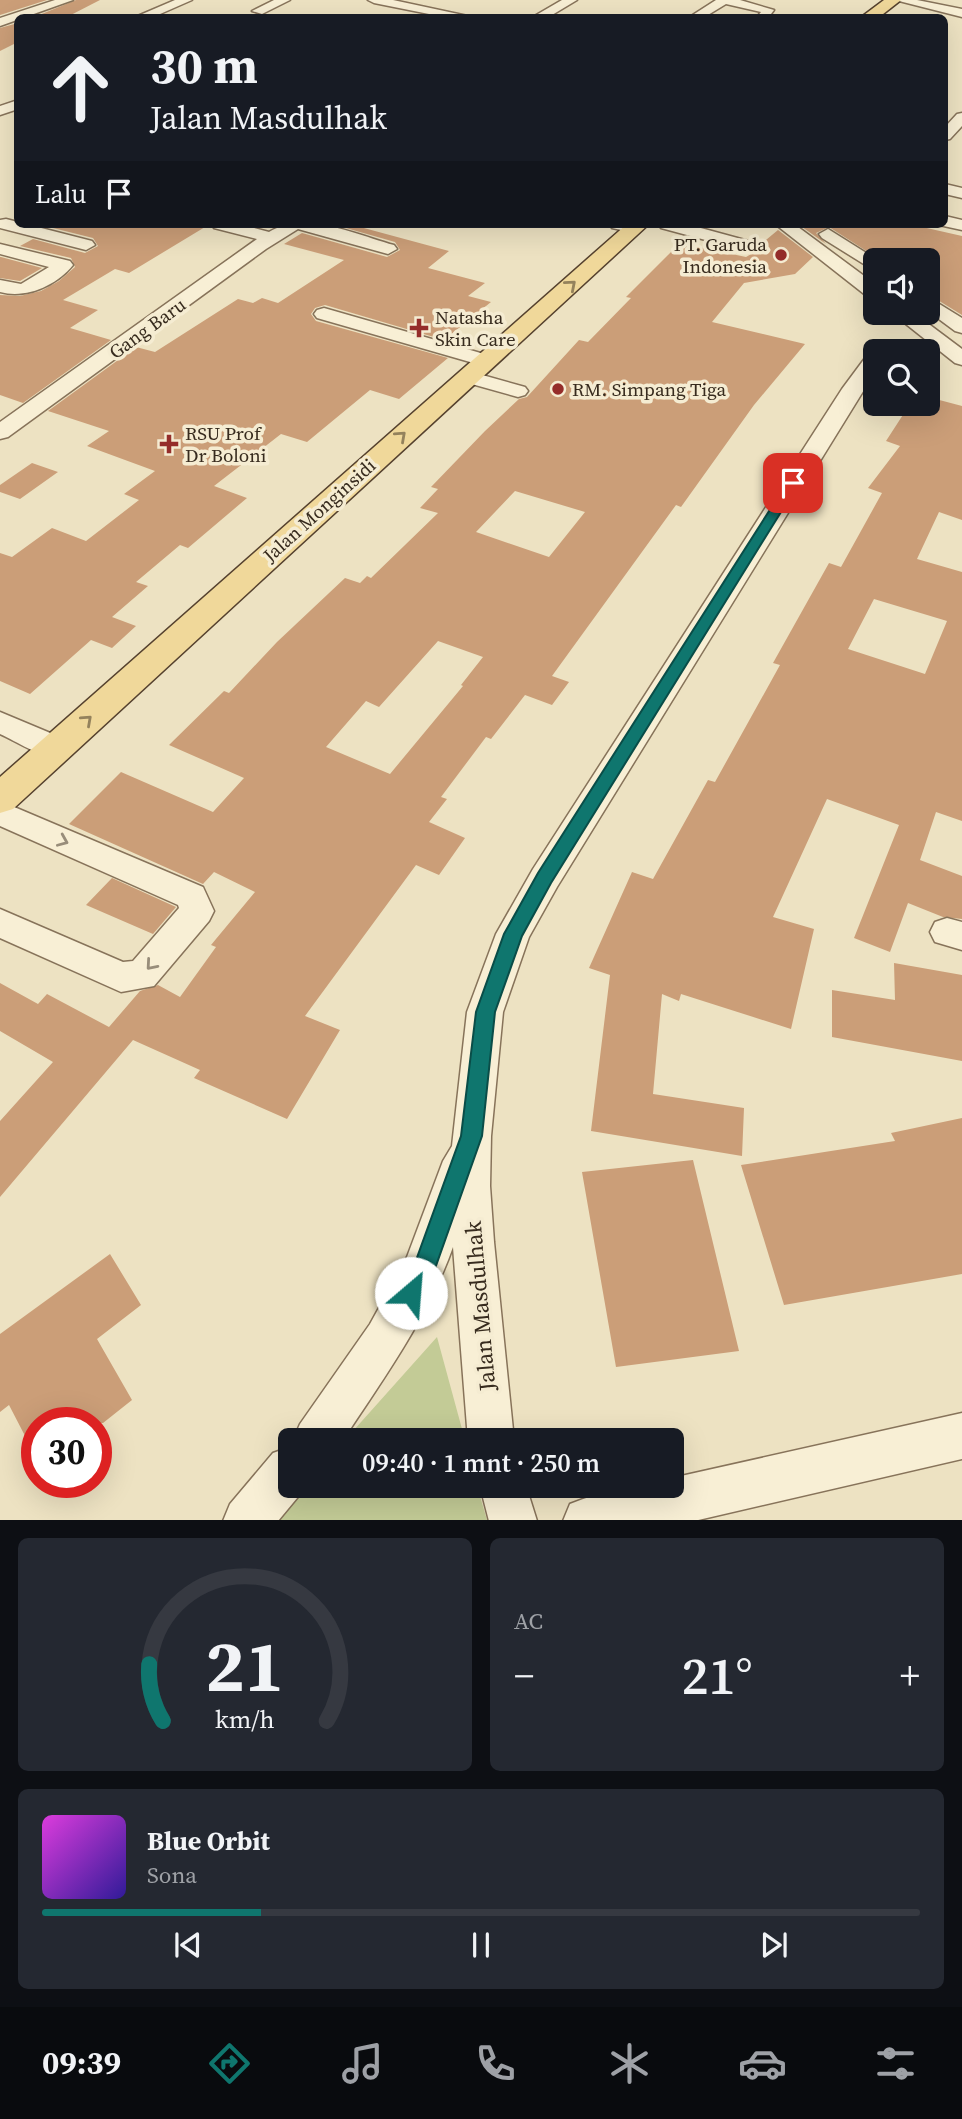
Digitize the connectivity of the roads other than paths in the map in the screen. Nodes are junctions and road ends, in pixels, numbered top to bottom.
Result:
1 (67, 0) edge
2 (186, 0) edge
3 (284, 0) edge
4 (374, 0) edge
5 (461, 0) edge
6 (571, 0) edge
7 (724, 0) edge
8 (894, 0) edge
9 (901, 0) edge
10 (258, 11) dead end
11 (437, 11) junction
12 (962, 13) edge
13 (24, 14) edge
14 (149, 14) edge
15 (452, 14) edge
16 (545, 14) edge
17 (701, 14) edge
18 (765, 14) edge
19 (873, 14) edge
20 (962, 117) edge
21 (948, 133) edge
22 (26, 228) edge
23 (235, 228) edge
24 (288, 228) edge
25 (314, 228) edge
26 (628, 228) edge
27 (681, 228) edge
28 (788, 228) edge
29 (819, 228) edge
30 (272, 238) junction
31 (86, 245) dead end
32 (750, 247) dead end
33 (0, 249) edge
34 (388, 249) dead end
35 (863, 259) edge
36 (863, 284) edge
37 (0, 286) edge
38 (940, 311) edge
39 (324, 314) dead end
40 (911, 325) edge
41 (962, 327) edge
42 (962, 359) edge
43 (476, 369) junction
44 (863, 375) edge
45 (518, 391) dead end
46 (0, 432) edge
47 (0, 722) edge
48 (57, 748) junction
49 (0, 799) edge
50 (0, 813) edge
51 (0, 923) edge
52 (472, 1136) junction
53 (324, 1428) edge
54 (490, 1428) edge
55 (962, 1436) edge
56 (278, 1484) edge
57 (506, 1498) edge
58 (248, 1520) edge
59 (513, 1520) edge
60 (591, 1520) edge

1 - 13 street
2 - 14 street
3 - 10 street
4 - 11 street
5 - 11 street
6 - 16 street
7 - 17 street
7 - 18 street
8 - 19 main road
9 - 12 street
11 - 15 street
20 - 21 street
22 - 31 street
23 - 30 street
24 - 30 street, Gang Baru
25 - 34 street
43 -> 26 main road, Jalan Monginsidi
27 - 32 street
28 - 36 street
29 - 35 street
30 - 46 street, Gang Baru
33 - 37 street
38 - 41 street
39 - 43 street
40 - 42 street
43 - 45 street
48 -> 43 main road, Jalan Monginsidi
44 - 52 street, Jalan Masdulhak
47 - 48 street
48 - 49 main road, Jalan Monginsidi
50 -> 51 street
52 - 53 street
52 - 54 street, Jalan Masdulhak
55 - 60 street
56 - 58 street
57 - 59 street

